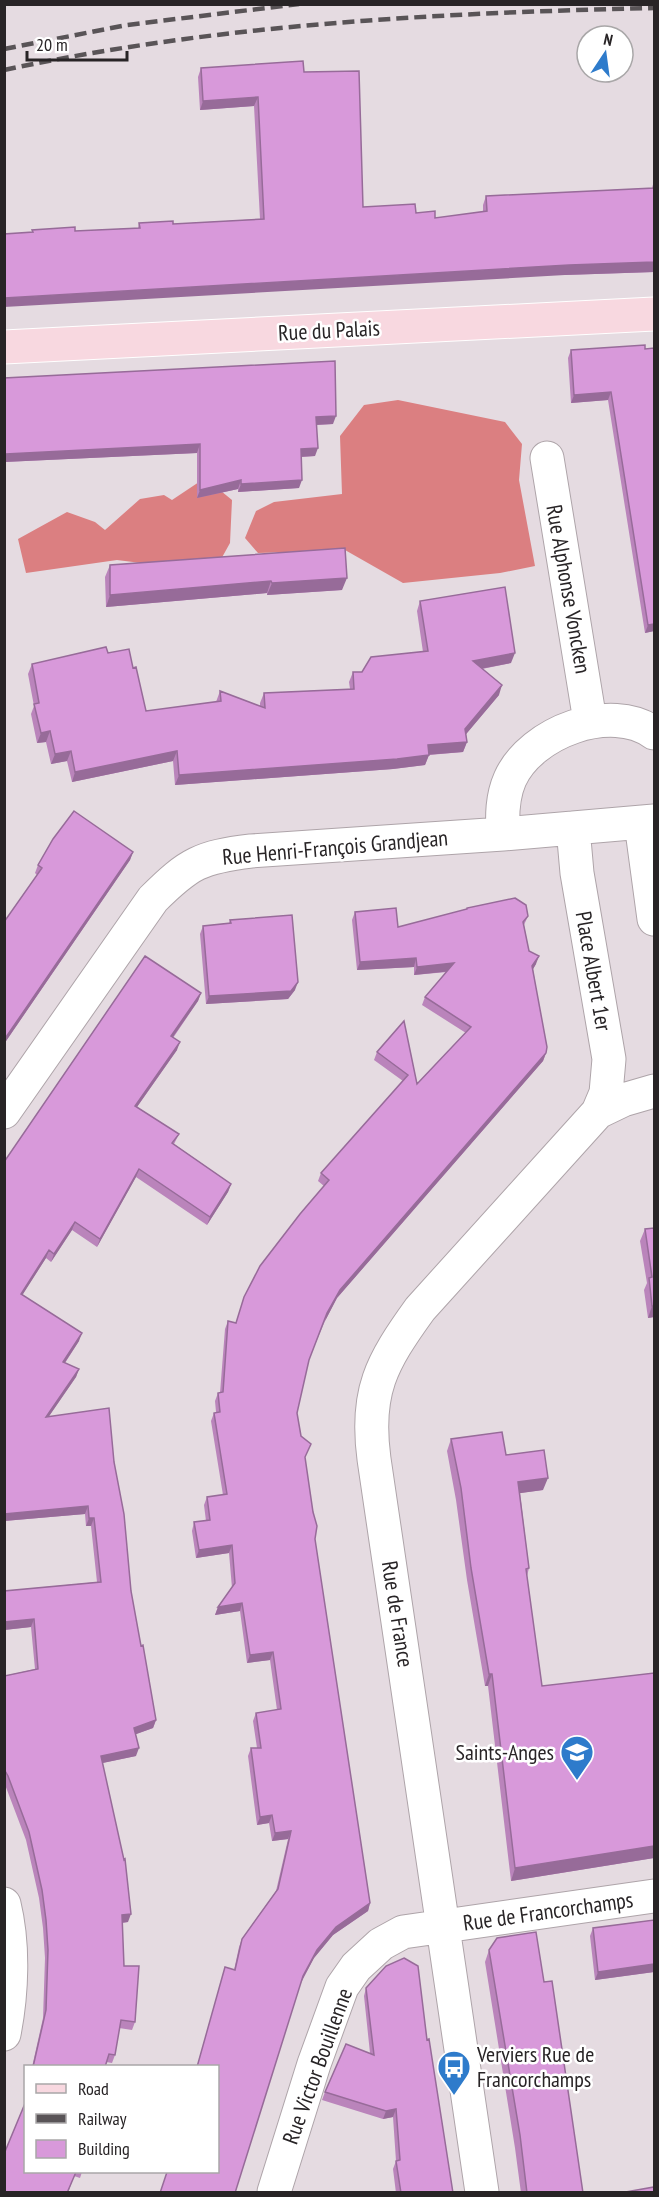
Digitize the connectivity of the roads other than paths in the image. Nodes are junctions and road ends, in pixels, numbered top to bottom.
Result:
1 (654, 314) edge
2 (4, 347) edge
3 (547, 458) dead end
4 (590, 721) junction
5 (654, 733) edge
6 (648, 822) edge
7 (573, 828) junction
8 (503, 834) junction
9 (654, 919) edge
10 (654, 1091) edge
11 (4, 1112) edge
12 (598, 1112) junction
13 (654, 1896) edge
14 (4, 1904) edge
15 (442, 1927) junction
16 (4, 2034) edge
17 (274, 2193) edge
18 (482, 2193) edge

1 - 2 main road, Rue du Palais
3 - 4 street, Rue Alphonse Voncken
4 - 5 street
4 - 8 street
6 - 7 street
6 - 9 street
7 - 8 street
7 - 12 street, Place Albert 1er
8 - 11 street, Rue Henri-François Grandjean
10 - 12 street
12 - 15 street, Rue de France
13 - 15 street, Rue de Francorchamps
14 - 16 street
15 - 17 street, Rue Victor Bouillenne
15 - 18 street, Rue de France

